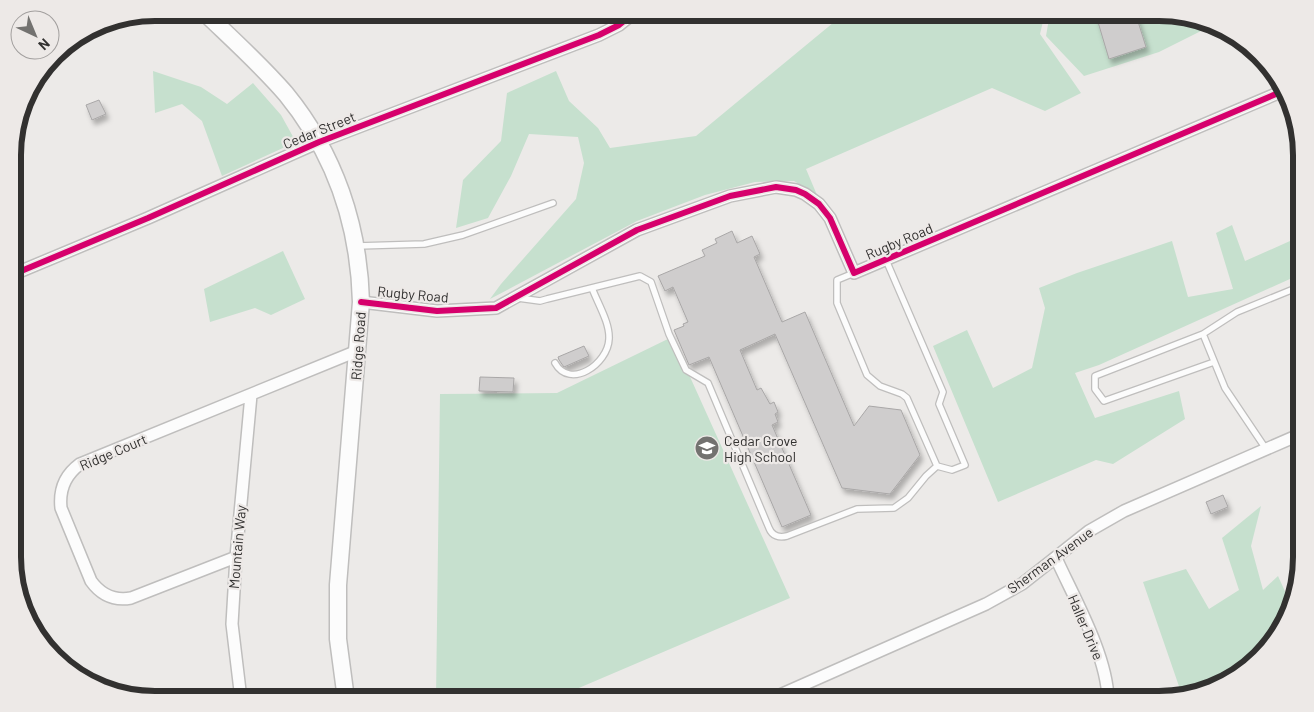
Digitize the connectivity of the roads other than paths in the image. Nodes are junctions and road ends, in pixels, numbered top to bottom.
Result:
1 (214, 21) edge
2 (617, 21) edge
3 (624, 21) edge
4 (619, 25) junction
5 (1278, 93) edge
6 (319, 142) junction
7 (553, 204) dead end
8 (356, 246) junction
9 (886, 260) junction
10 (22, 271) edge
11 (854, 273) junction
12 (592, 288) junction
13 (1293, 289) edge
14 (514, 298) junction
15 (361, 302) junction
16 (1203, 334) junction
17 (357, 351) junction
18 (1214, 362) junction
19 (555, 363) dead end
20 (251, 395) junction
21 (1293, 438) edge
22 (1266, 450) junction
23 (937, 466) junction
24 (236, 557) junction
25 (1056, 558) junction
26 (791, 690) edge
27 (1107, 690) edge
28 (240, 691) edge
29 (345, 691) edge

1 - 6 main road, Ridge Road
2 - 4 street
3 - 4 street, Cedar Street
4 - 6 street, Cedar Street
5 - 9 street, Rugby Road
6 - 8 main road, Ridge Road
6 - 10 street, Cedar Street
7 - 8 lane
8 - 15 main road, Ridge Road
9 - 11 street, Rugby Road
9 - 23 lane
11 - 14 street, Rugby Road
11 - 23 lane
12 - 14 lane
12 - 19 lane
12 - 23 lane
13 - 16 lane
14 - 15 street, Rugby Road
15 - 17 main road, Ridge Road
16 - 18 lane
16 - 18 lane
17 - 20 street, Ridge Court
17 - 29 main road, Ridge Road
18 - 22 lane
20 - 24 street, Mountain Way
20 - 24 street, Ridge Court
21 - 22 street, Sherman Avenue
22 - 25 street, Sherman Avenue
24 - 28 street, Mountain Way
25 - 26 street, Sherman Avenue
25 - 27 street, Haller Drive

